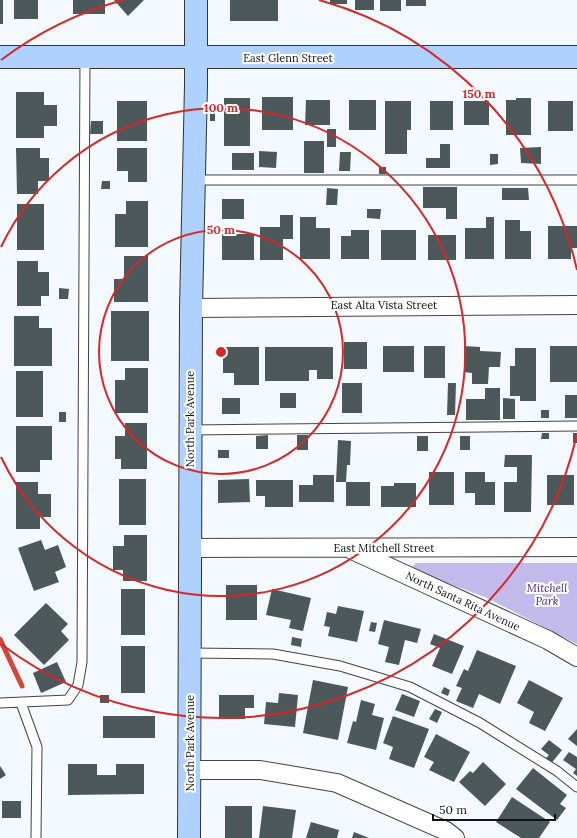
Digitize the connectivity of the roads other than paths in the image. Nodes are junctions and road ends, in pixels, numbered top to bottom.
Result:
1 (196, 0) edge
2 (0, 57) edge
3 (85, 57) junction
4 (577, 57) edge
5 (196, 58) junction
6 (193, 180) junction
7 (577, 180) edge
8 (577, 305) edge
9 (191, 308) junction
10 (577, 426) edge
11 (190, 430) junction
12 (577, 547) edge
13 (190, 548) junction
14 (347, 548) junction
15 (190, 653) junction
16 (577, 657) edge
17 (0, 703) edge
18 (22, 703) junction
19 (190, 770) junction
20 (577, 787) edge
21 (36, 838) edge
22 (189, 838) edge
23 (455, 838) edge

1 - 5 street, North Park Avenue
2 - 3 street, East Glenn Street
3 - 5 street, East Glenn Street
3 - 18 lane
4 - 5 street, East Glenn Street
5 - 6 street, North Park Avenue
6 - 7 lane
6 - 9 street, North Park Avenue
8 - 9 street, East Alta Vista Street
9 - 11 street, North Park Avenue
10 - 11 lane
11 - 13 street, North Park Avenue
12 - 14 street, East Mitchell Street
13 - 14 street, East Mitchell Street
13 - 15 street, North Park Avenue
14 - 16 street, North Santa Rita Avenue
15 - 19 street, North Park Avenue
15 - 20 lane
17 - 18 lane
18 - 21 lane
19 - 22 street, North Park Avenue
19 - 23 street

